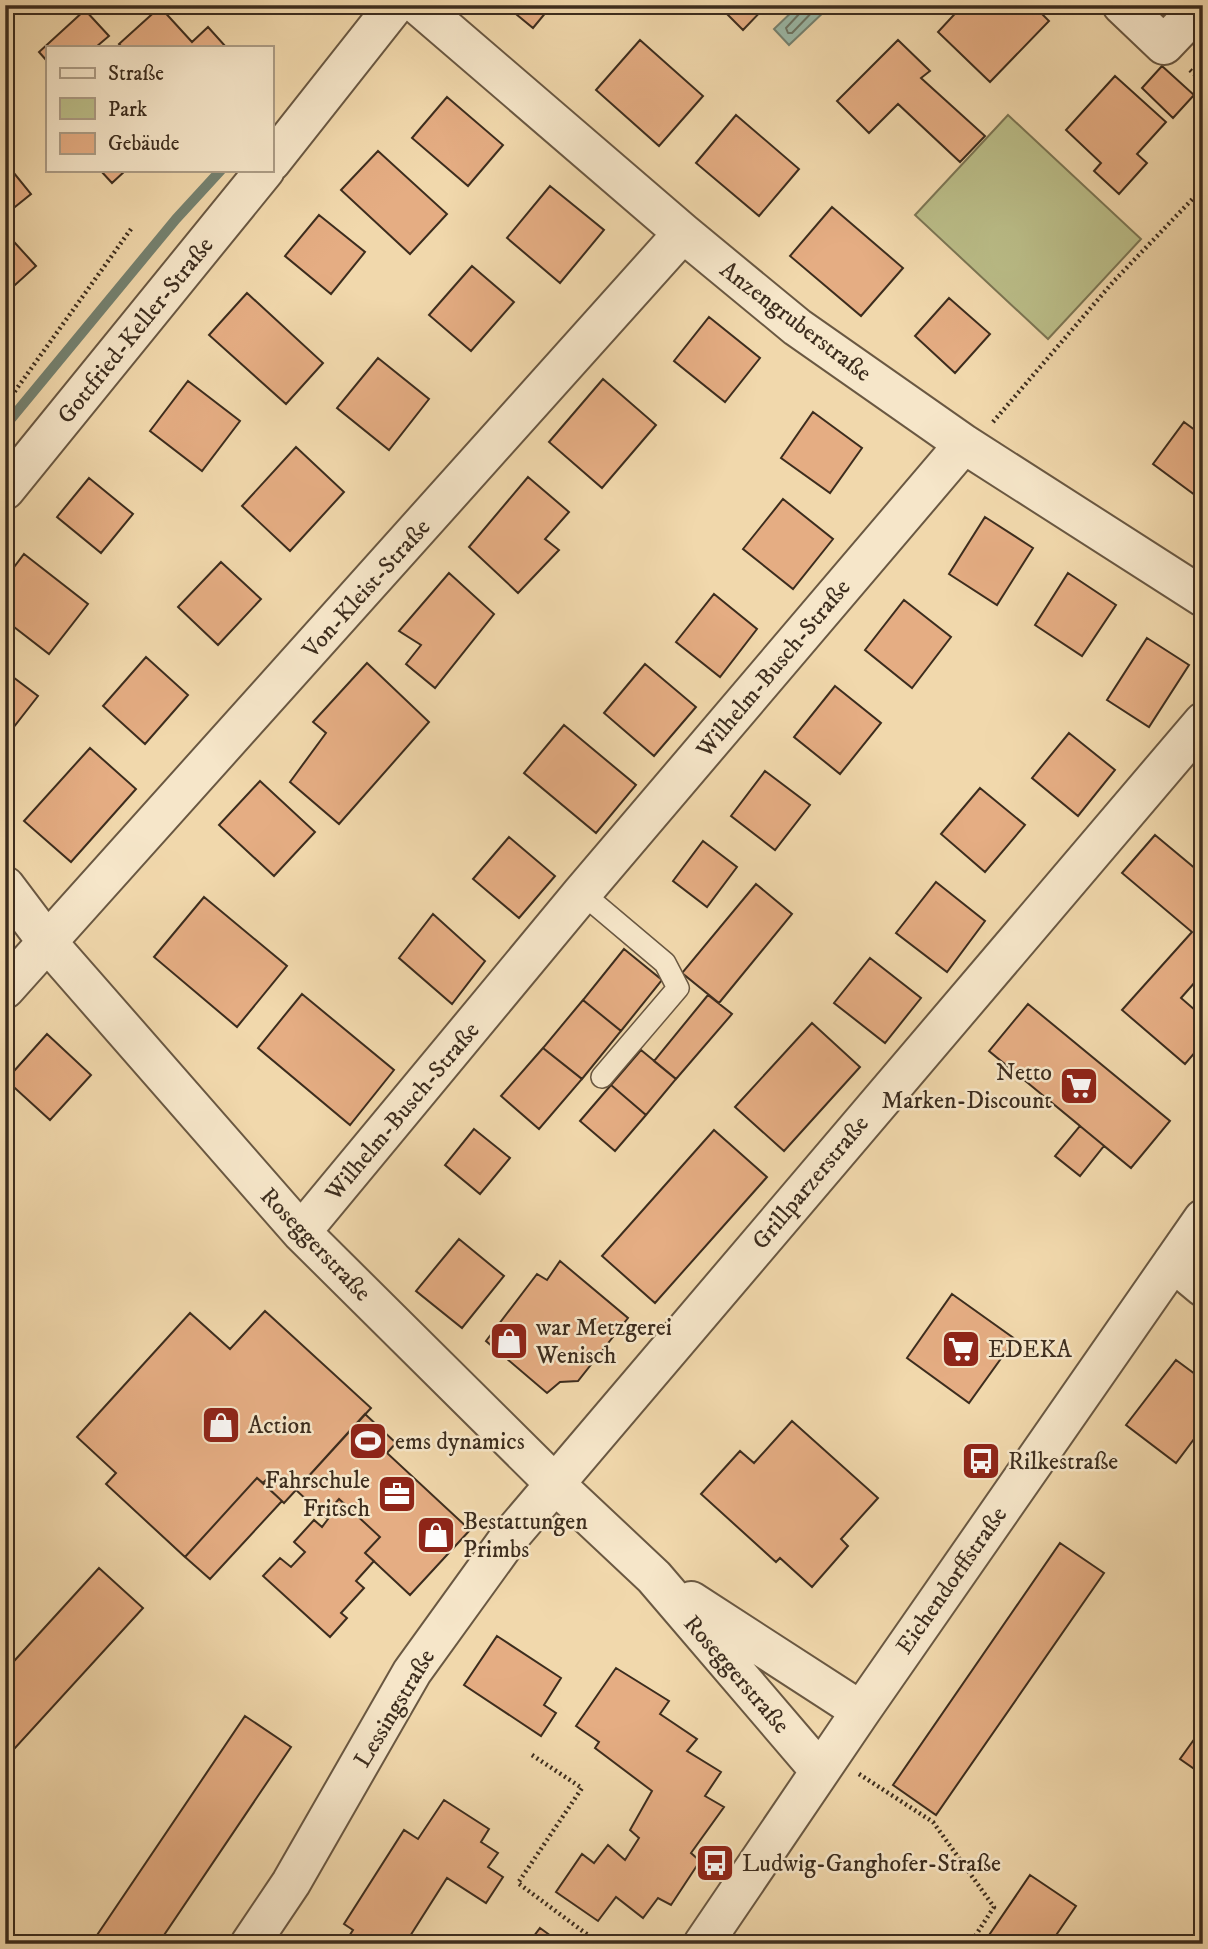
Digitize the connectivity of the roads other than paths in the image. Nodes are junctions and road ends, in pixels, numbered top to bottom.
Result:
1 (395, 5) edge
2 (418, 5) edge
3 (1122, 5) edge
4 (1202, 5) edge
5 (273, 159) edge
6 (263, 172) edge
7 (683, 233) junction
8 (967, 446) junction
9 (5, 490) edge
10 (1203, 597) edge
11 (1203, 722) edge
12 (5, 886) edge
13 (582, 893) junction
14 (48, 943) junction
15 (5, 989) edge
16 (602, 1077) dead end
17 (1203, 1219) edge
18 (301, 1231) junction
19 (1173, 1262) junction
20 (1203, 1287) edge
21 (554, 1483) junction
22 (654, 1577) junction
23 (861, 1711) junction
24 (825, 1763) junction
25 (250, 1944) edge
26 (703, 1944) edge

1 - 5 street
2 - 7 street, Anzengruberstraße
3 - 4 street
6 - 9 street, Gottfried-Keller-Straße
7 - 8 street, Anzengruberstraße
7 - 14 street, Von-Kleist-Straße
8 - 10 street, Anzengruberstraße
8 - 13 street, Wilhelm-Busch-Straße
11 - 21 street, Grillparzerstraße
12 - 14 street, Roseggerstraße
13 - 16 lane
13 - 18 street, Wilhelm-Busch-Straße
14 - 15 street, Von-Kleist-Straße
14 - 18 street, Roseggerstraße
17 - 19 street, Eichendorffstraße
18 - 21 street, Roseggerstraße
19 - 20 street
19 - 23 street, Eichendorffstraße
21 - 22 street, Roseggerstraße
21 - 25 street, Lessingstraße
22 - 23 street, Roseggerstraße
22 - 24 street, Roseggerstraße
23 - 24 street, Eichendorffstraße
24 - 26 street, Eichendorffstraße

